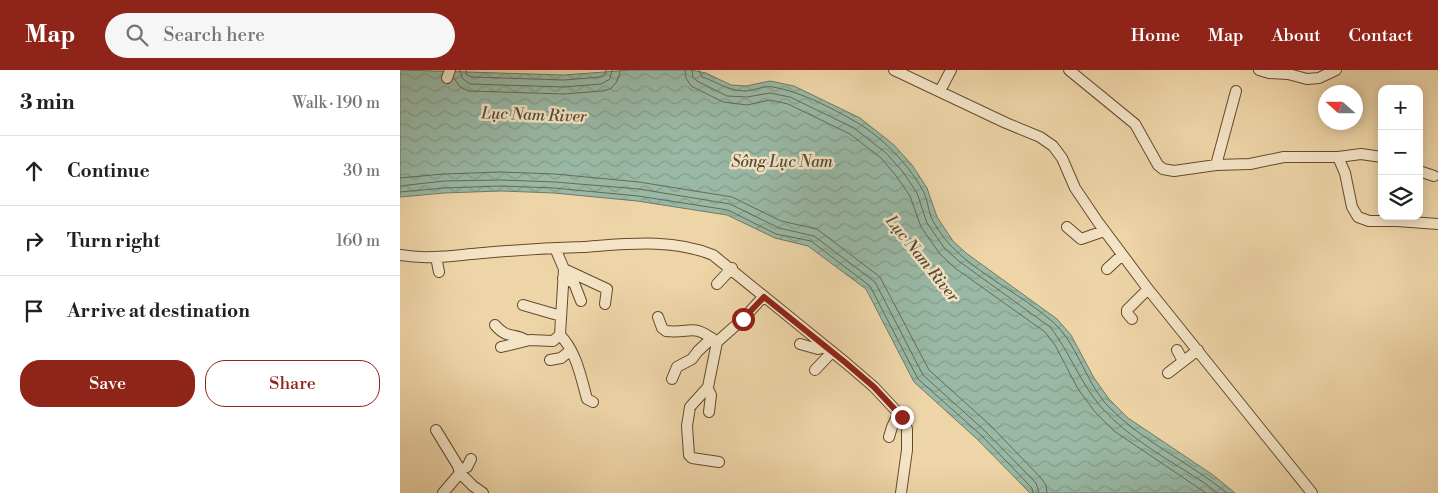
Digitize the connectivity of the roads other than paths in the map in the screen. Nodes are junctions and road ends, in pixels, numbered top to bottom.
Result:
1 (951, 70) edge
2 (1069, 70) edge
3 (1259, 70) edge
4 (1336, 70) edge
5 (900, 71) edge
6 (940, 91) junction
7 (1236, 91) dead end
8 (1378, 156) edge
9 (1338, 157) junction
10 (1216, 165) junction
11 (1423, 173) edge
12 (1434, 176) dead end
13 (1438, 224) edge
14 (1068, 227) dead end
15 (1104, 231) junction
16 (604, 245) junction
17 (555, 248) junction
18 (1122, 254) junction
19 (400, 255) edge
20 (436, 257) junction
21 (605, 257) dead end
22 (732, 268) junction
23 (1106, 268) dead end
24 (439, 272) dead end
25 (564, 274) junction
26 (717, 284) dead end
27 (1148, 289) junction
28 (764, 297) junction
29 (581, 301) dead end
30 (523, 304) dead end
31 (605, 304) dead end
32 (560, 316) junction
33 (658, 317) dead end
34 (1132, 319) dead end
35 (496, 325) dead end
36 (560, 335) junction
37 (527, 340) junction
38 (715, 340) junction
39 (800, 344) dead end
40 (500, 347) dead end
41 (571, 350) junction
42 (829, 350) junction
43 (1177, 350) dead end
44 (1198, 350) junction
45 (550, 360) dead end
46 (1183, 361) junction
47 (815, 370) dead end
48 (1168, 373) dead end
49 (672, 379) dead end
50 (706, 391) junction
51 (593, 402) dead end
52 (709, 412) dead end
53 (899, 412) junction
54 (436, 430) dead end
55 (889, 437) dead end
56 (471, 460) dead end
57 (719, 462) dead end
58 (460, 471) junction
59 (443, 493) edge
60 (483, 493) edge
61 (901, 493) edge
62 (1312, 493) edge

1 - 6 street
2 - 10 street
3 - 4 street
5 - 6 street
6 - 15 street
7 - 10 street
8 - 9 street
9 - 10 street
9 - 13 street
11 - 12 street
14 - 15 street
15 - 18 street
16 - 17 street
16 - 21 street
16 - 22 street
17 - 20 street
17 - 25 street
18 - 23 street
18 - 27 street
19 - 20 street
20 - 24 street
22 - 26 street
22 - 28 street
25 - 29 street
25 - 31 street
25 - 32 street
27 - 34 street
27 - 44 street
28 - 38 street
28 - 42 street
30 - 32 street
32 - 36 street
33 - 38 street
35 - 37 street
36 - 37 street
36 - 41 street
37 - 40 street
38 - 49 street
38 - 50 street
39 - 42 street
41 - 45 street
41 - 51 street
42 - 47 street
42 - 53 street
43 - 46 street
44 - 46 street
44 - 62 street
46 - 48 street
50 - 52 street
50 - 57 street
53 - 55 street
53 - 61 street
54 - 58 street
56 - 58 street
58 - 59 street
58 - 60 street

